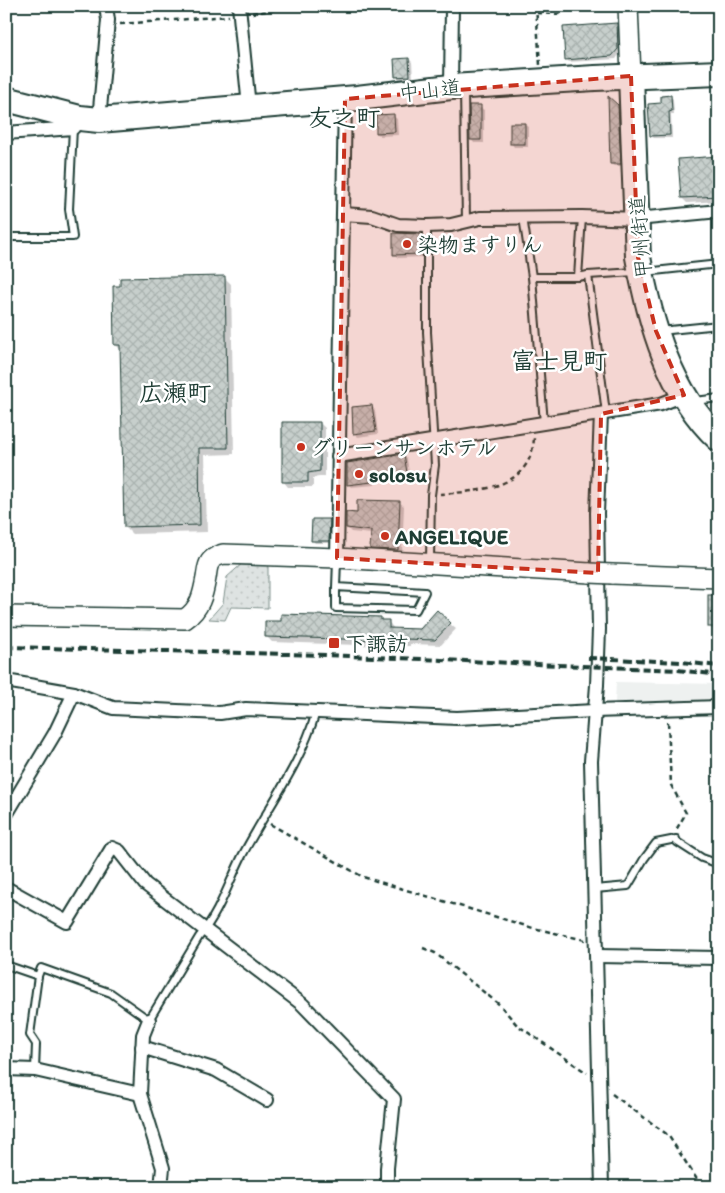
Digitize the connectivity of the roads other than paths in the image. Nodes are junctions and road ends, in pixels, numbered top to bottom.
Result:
1 (106, 6) edge
2 (452, 6) edge
3 (628, 6) edge
4 (239, 11) edge
5 (719, 73) edge
6 (632, 76) junction
7 (458, 87) junction
8 (6, 99) edge
9 (345, 99) junction
10 (249, 106) junction
11 (84, 122) junction
12 (6, 133) edge
13 (719, 211) edge
14 (343, 214) junction
15 (523, 217) junction
16 (582, 217) junction
17 (637, 219) junction
18 (466, 222) junction
19 (427, 226) junction
20 (6, 237) edge
21 (719, 264) edge
22 (640, 272) junction
23 (588, 275) junction
24 (532, 277) junction
25 (578, 277) junction
26 (719, 325) edge
27 (656, 331) junction
28 (719, 398) edge
29 (687, 399) junction
30 (604, 414) junction
31 (539, 424) junction
32 (719, 439) edge
33 (434, 440) junction
34 (338, 456) junction
35 (337, 558) junction
36 (430, 564) junction
37 (719, 578) edge
38 (336, 588) junction
39 (6, 616) edge
40 (6, 681) edge
41 (74, 692) junction
42 (719, 707) edge
43 (594, 710) junction
44 (316, 711) junction
45 (6, 815) edge
46 (719, 864) edge
47 (6, 888) edge
48 (595, 889) junction
49 (204, 930) junction
50 (597, 956) junction
51 (719, 958) edge
52 (6, 965) edge
53 (38, 976) junction
54 (149, 1020) junction
55 (142, 1047) junction
56 (6, 1069) edge
57 (34, 1070) junction
58 (140, 1094) junction
59 (267, 1100) dead end
60 (160, 1187) edge
61 (387, 1187) edge
62 (602, 1187) edge

1 - 11 street
2 - 7 street
3 - 6 street
4 - 10 street
5 - 6 highway, 中山道
6 - 7 highway, 中山道
6 - 17 highway, 甲州街道
7 - 9 highway, 中山道
7 - 18 lane
8 - 11 highway, 中山道
9 - 10 highway, 中山道
9 - 14 street
10 - 11 highway, 中山道
11 - 12 street
11 - 20 lane
13 - 17 street
14 - 19 street
14 - 34 street
15 - 16 street
15 - 18 street
15 - 24 lane
16 - 17 street
16 - 25 lane
17 - 22 highway, 甲州街道
18 - 19 street
19 - 33 lane
21 - 22 lane
22 - 23 lane
22 - 27 highway, 甲州街道
23 - 25 lane
23 - 30 lane
24 - 25 lane
24 - 31 lane
26 - 27 lane
27 - 29 highway, 甲州街道
28 - 29 lane
29 - 30 street
29 - 32 highway, 甲州街道
30 - 31 street
30 - 43 street
31 - 33 street
33 - 34 street
33 - 36 lane
34 - 35 street
35 - 36 street
35 - 38 lane
35 - 39 street
36 - 37 street, bridge
38 - 38 lane
40 - 41 street
41 - 44 street
41 - 45 street
42 - 43 street
43 - 44 street
43 - 48 street
44 - 49 lane
46 - 48 lane
47 - 49 street
48 - 50 street
49 - 54 lane
49 - 61 street
50 - 51 street
50 - 62 street
52 - 53 lane
53 - 54 lane
53 - 57 lane
54 - 55 street
55 - 58 street
55 - 59 street
56 - 57 street
57 - 58 street
58 - 60 street

